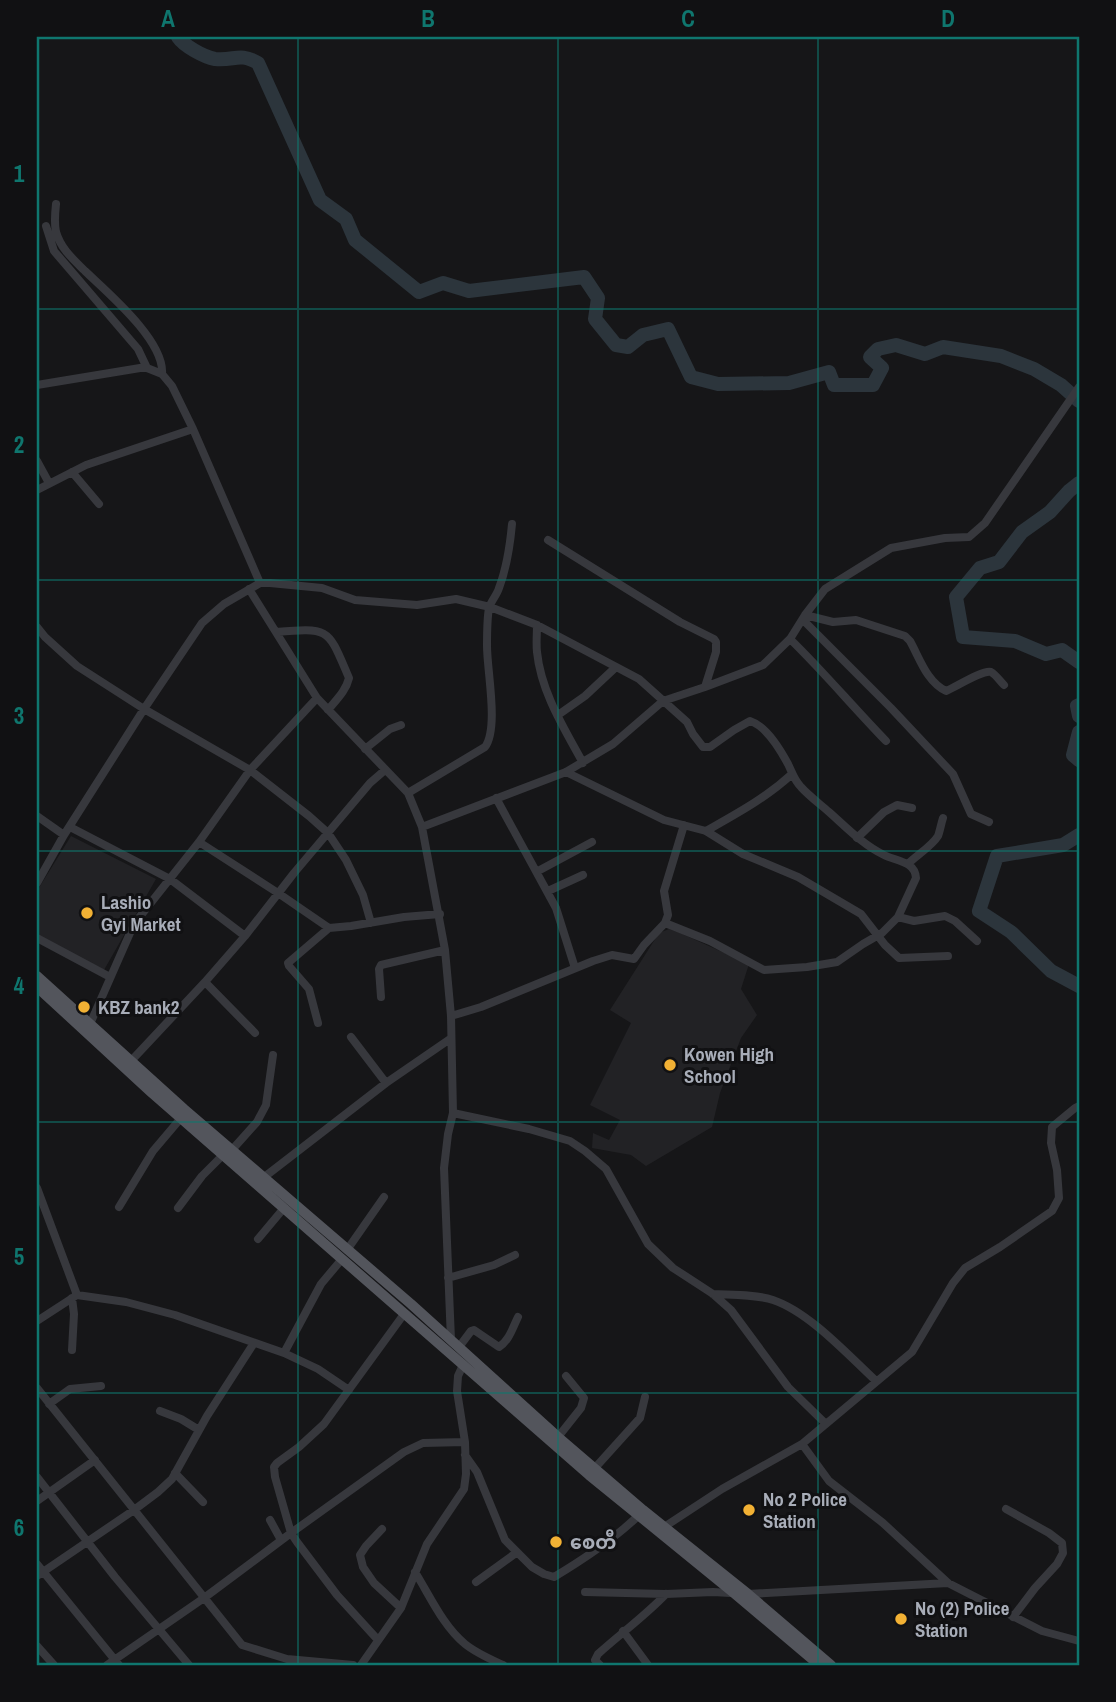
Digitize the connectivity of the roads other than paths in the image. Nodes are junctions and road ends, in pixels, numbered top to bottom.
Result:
1 (56, 204) dead end
2 (46, 226) dead end
3 (147, 368) junction
4 (163, 374) junction
5 (37, 385) edge
6 (1079, 387) edge
7 (193, 429) junction
8 (37, 461) edge
9 (72, 472) junction
10 (49, 484) junction
11 (37, 490) edge
12 (99, 504) dead end
13 (512, 524) dead end
14 (548, 540) dead end
15 (260, 583) junction
16 (249, 589) junction
17 (489, 607) junction
18 (804, 618) junction
19 (537, 625) junction
20 (37, 627) edge
21 (276, 632) junction
22 (45, 637) junction
23 (790, 639) junction
24 (37, 645) edge
25 (616, 667) junction
26 (1004, 685) dead end
27 (705, 687) junction
28 (317, 698) junction
29 (663, 701) junction
30 (144, 709) junction
31 (328, 710) junction
32 (558, 715) junction
33 (401, 725) dead end
34 (886, 740) dead end
35 (365, 749) junction
36 (583, 763) junction
37 (250, 770) junction
38 (385, 770) junction
39 (566, 772) junction
40 (792, 774) junction
41 (408, 793) junction
42 (496, 798) junction
43 (912, 808) dead end
44 (37, 817) edge
45 (943, 818) dead end
46 (989, 822) dead end
47 (684, 825) junction
48 (70, 827) junction
49 (422, 827) junction
50 (706, 831) junction
51 (328, 833) junction
52 (64, 835) junction
53 (858, 838) junction
54 (199, 842) junction
55 (592, 842) dead end
56 (908, 864) junction
57 (537, 871) junction
58 (583, 874) dead end
59 (170, 879) junction
60 (37, 883) edge
61 (548, 891) junction
62 (278, 892) junction
63 (440, 914) junction
64 (898, 917) junction
65 (371, 923) junction
66 (665, 923) junction
67 (329, 928) junction
68 (878, 935) junction
69 (245, 936) junction
70 (37, 938) edge
71 (977, 941) dead end
72 (445, 950) junction
73 (948, 956) dead end
74 (575, 968) junction
75 (37, 976) edge
76 (110, 977) junction
77 (205, 982) junction
78 (37, 987) edge
79 (381, 997) dead end
80 (451, 1016) junction
81 (318, 1023) dead end
82 (90, 1024) junction
83 (255, 1033) dead end
84 (351, 1037) dead end
85 (450, 1040) junction
86 (272, 1055) dead end
87 (131, 1061) junction
88 (386, 1083) junction
89 (1079, 1107) edge
90 (453, 1112) junction
91 (181, 1118) junction
92 (227, 1153) junction
93 (263, 1178) junction
94 (37, 1188) edge
95 (384, 1197) dead end
96 (120, 1207) dead end
97 (284, 1208) junction
98 (178, 1209) dead end
99 (258, 1239) dead end
100 (344, 1254) junction
101 (515, 1255) dead end
102 (448, 1278) junction
103 (713, 1294) junction
104 (74, 1297) junction
105 (404, 1314) junction
106 (518, 1317) dead end
107 (37, 1321) edge
108 (254, 1343) junction
109 (455, 1344) junction
110 (72, 1350) dead end
111 (284, 1353) junction
112 (463, 1365) junction
113 (566, 1376) dead end
114 (876, 1381) junction
115 (101, 1386) dead end
116 (37, 1388) edge
117 (349, 1390) junction
118 (645, 1397) dead end
119 (49, 1404) junction
120 (160, 1411) dead end
121 (825, 1424) junction
122 (199, 1430) junction
123 (558, 1437) junction
124 (465, 1442) junction
125 (802, 1444) junction
126 (466, 1455) junction
127 (95, 1460) junction
128 (594, 1469) junction
129 (175, 1473) junction
130 (37, 1477) edge
131 (49, 1493) junction
132 (37, 1501) edge
133 (203, 1502) dead end
134 (1006, 1509) dead end
135 (134, 1510) junction
136 (638, 1516) junction
137 (270, 1520) dead end
138 (664, 1527) junction
139 (383, 1528) dead end
140 (291, 1533) junction
141 (281, 1540) junction
142 (87, 1541) junction
143 (516, 1553) junction
144 (39, 1570) edge
145 (415, 1572) junction
146 (476, 1582) dead end
147 (948, 1583) junction
148 (585, 1592) dead end
149 (734, 1593) junction
150 (666, 1594) junction
151 (748, 1594) junction
152 (204, 1598) junction
153 (401, 1608) junction
154 (1013, 1617) junction
155 (158, 1629) junction
156 (624, 1631) junction
157 (378, 1640) junction
158 (1079, 1641) edge
159 (37, 1646) edge
160 (117, 1662) edge
161 (54, 1665) edge
162 (107, 1665) edge
163 (189, 1665) edge
164 (353, 1665) edge
165 (361, 1665) edge
166 (503, 1665) edge
167 (600, 1665) edge
168 (648, 1665) edge
169 (820, 1665) edge
170 (831, 1665) edge

1 - 4 street
2 - 3 street
3 - 4 street
3 - 5 street
4 - 7 street
6 - 18 street
7 - 9 street
7 - 15 street
8 - 10 street
9 - 10 street
9 - 12 street
10 - 11 street
13 - 17 street
14 - 27 street
15 - 16 street
15 - 17 street
16 - 21 street
16 - 30 street
17 - 19 street
17 - 41 street
18 - 23 street
18 - 26 street
18 - 46 street
19 - 25 street
19 - 32 street
20 - 22 street
21 - 28 street
21 - 31 street
22 - 24 street
22 - 30 street
23 - 27 street
23 - 34 street
25 - 29 street
25 - 32 street
27 - 29 street
28 - 31 street
28 - 37 street
29 - 36 street
29 - 40 street
30 - 37 street
30 - 48 street
31 - 35 street
32 - 36 street
33 - 35 street
35 - 38 street
36 - 39 street
37 - 51 street
37 - 54 street
38 - 41 street
38 - 51 street
39 - 42 street
39 - 47 street
40 - 50 street
40 - 53 street
41 - 49 street
42 - 49 street
42 - 57 street
43 - 53 street
44 - 52 street
45 - 56 street
47 - 50 street
47 - 66 street
48 - 52 street
48 - 59 street
49 - 63 street
50 - 68 street
51 - 62 street
51 - 65 street
52 - 60 street
53 - 56 street
54 - 59 street
54 - 62 street
55 - 57 street
56 - 64 street
57 - 61 street
58 - 61 street
59 - 69 street
59 - 76 street
61 - 74 street
62 - 67 street
62 - 69 street
63 - 65 street
63 - 72 street
64 - 68 street
64 - 71 street
65 - 67 street
66 - 68 street
66 - 74 street
67 - 81 street
68 - 73 street
69 - 77 street
70 - 76 street
72 - 79 street
72 - 80 street
74 - 80 street
75 - 82 main road
76 - 82 street
77 - 83 street
77 - 87 street
78 - 91 main road
80 - 85 street
82 - 87 main road
84 - 88 street
85 - 88 street
85 - 90 street
86 - 92 street
87 - 92 main road
88 - 93 street
89 - 114 street
90 - 102 street
90 - 103 street
91 - 92 main road
91 - 96 street
92 - 93 main road
92 - 97 main road
92 - 98 street
93 - 100 main road
94 - 104 street
95 - 100 street
97 - 99 street
97 - 100 main road
100 - 105 main road
100 - 109 main road
100 - 111 street
101 - 102 street
102 - 109 street
103 - 114 street
103 - 121 street
104 - 107 street
104 - 108 street
104 - 110 street
105 - 112 main road
105 - 117 street
106 - 109 street
108 - 111 street
108 - 122 street
109 - 123 main road
111 - 117 street
112 - 124 street
112 - 136 main road
113 - 123 street
114 - 121 street
115 - 119 street
116 - 119 street
117 - 140 street
118 - 128 street
119 - 127 street
120 - 122 street
121 - 125 street
122 - 129 street
123 - 128 main road
124 - 126 street
124 - 140 street
125 - 138 street
125 - 147 street
126 - 143 street
126 - 145 street
127 - 131 street
127 - 135 street
128 - 138 main road
129 - 133 street
129 - 135 street
130 - 131 street
131 - 132 street
131 - 142 street
134 - 154 street
135 - 142 street
135 - 152 street
136 - 143 street
136 - 149 main road
137 - 141 street
138 - 151 main road
139 - 153 street
140 - 141 street
140 - 157 street
141 - 152 street
142 - 144 street
142 - 155 street
143 - 146 street
144 - 160 street
145 - 153 street
145 - 166 street
147 - 151 street
147 - 154 street
148 - 150 street
149 - 150 street
149 - 151 street
149 - 169 main road
150 - 156 street
151 - 170 main road
152 - 155 street
152 - 164 street
153 - 157 street
154 - 158 street
155 - 160 street
155 - 163 street
156 - 167 street
156 - 168 street
157 - 165 street
159 - 161 street
160 - 162 street

